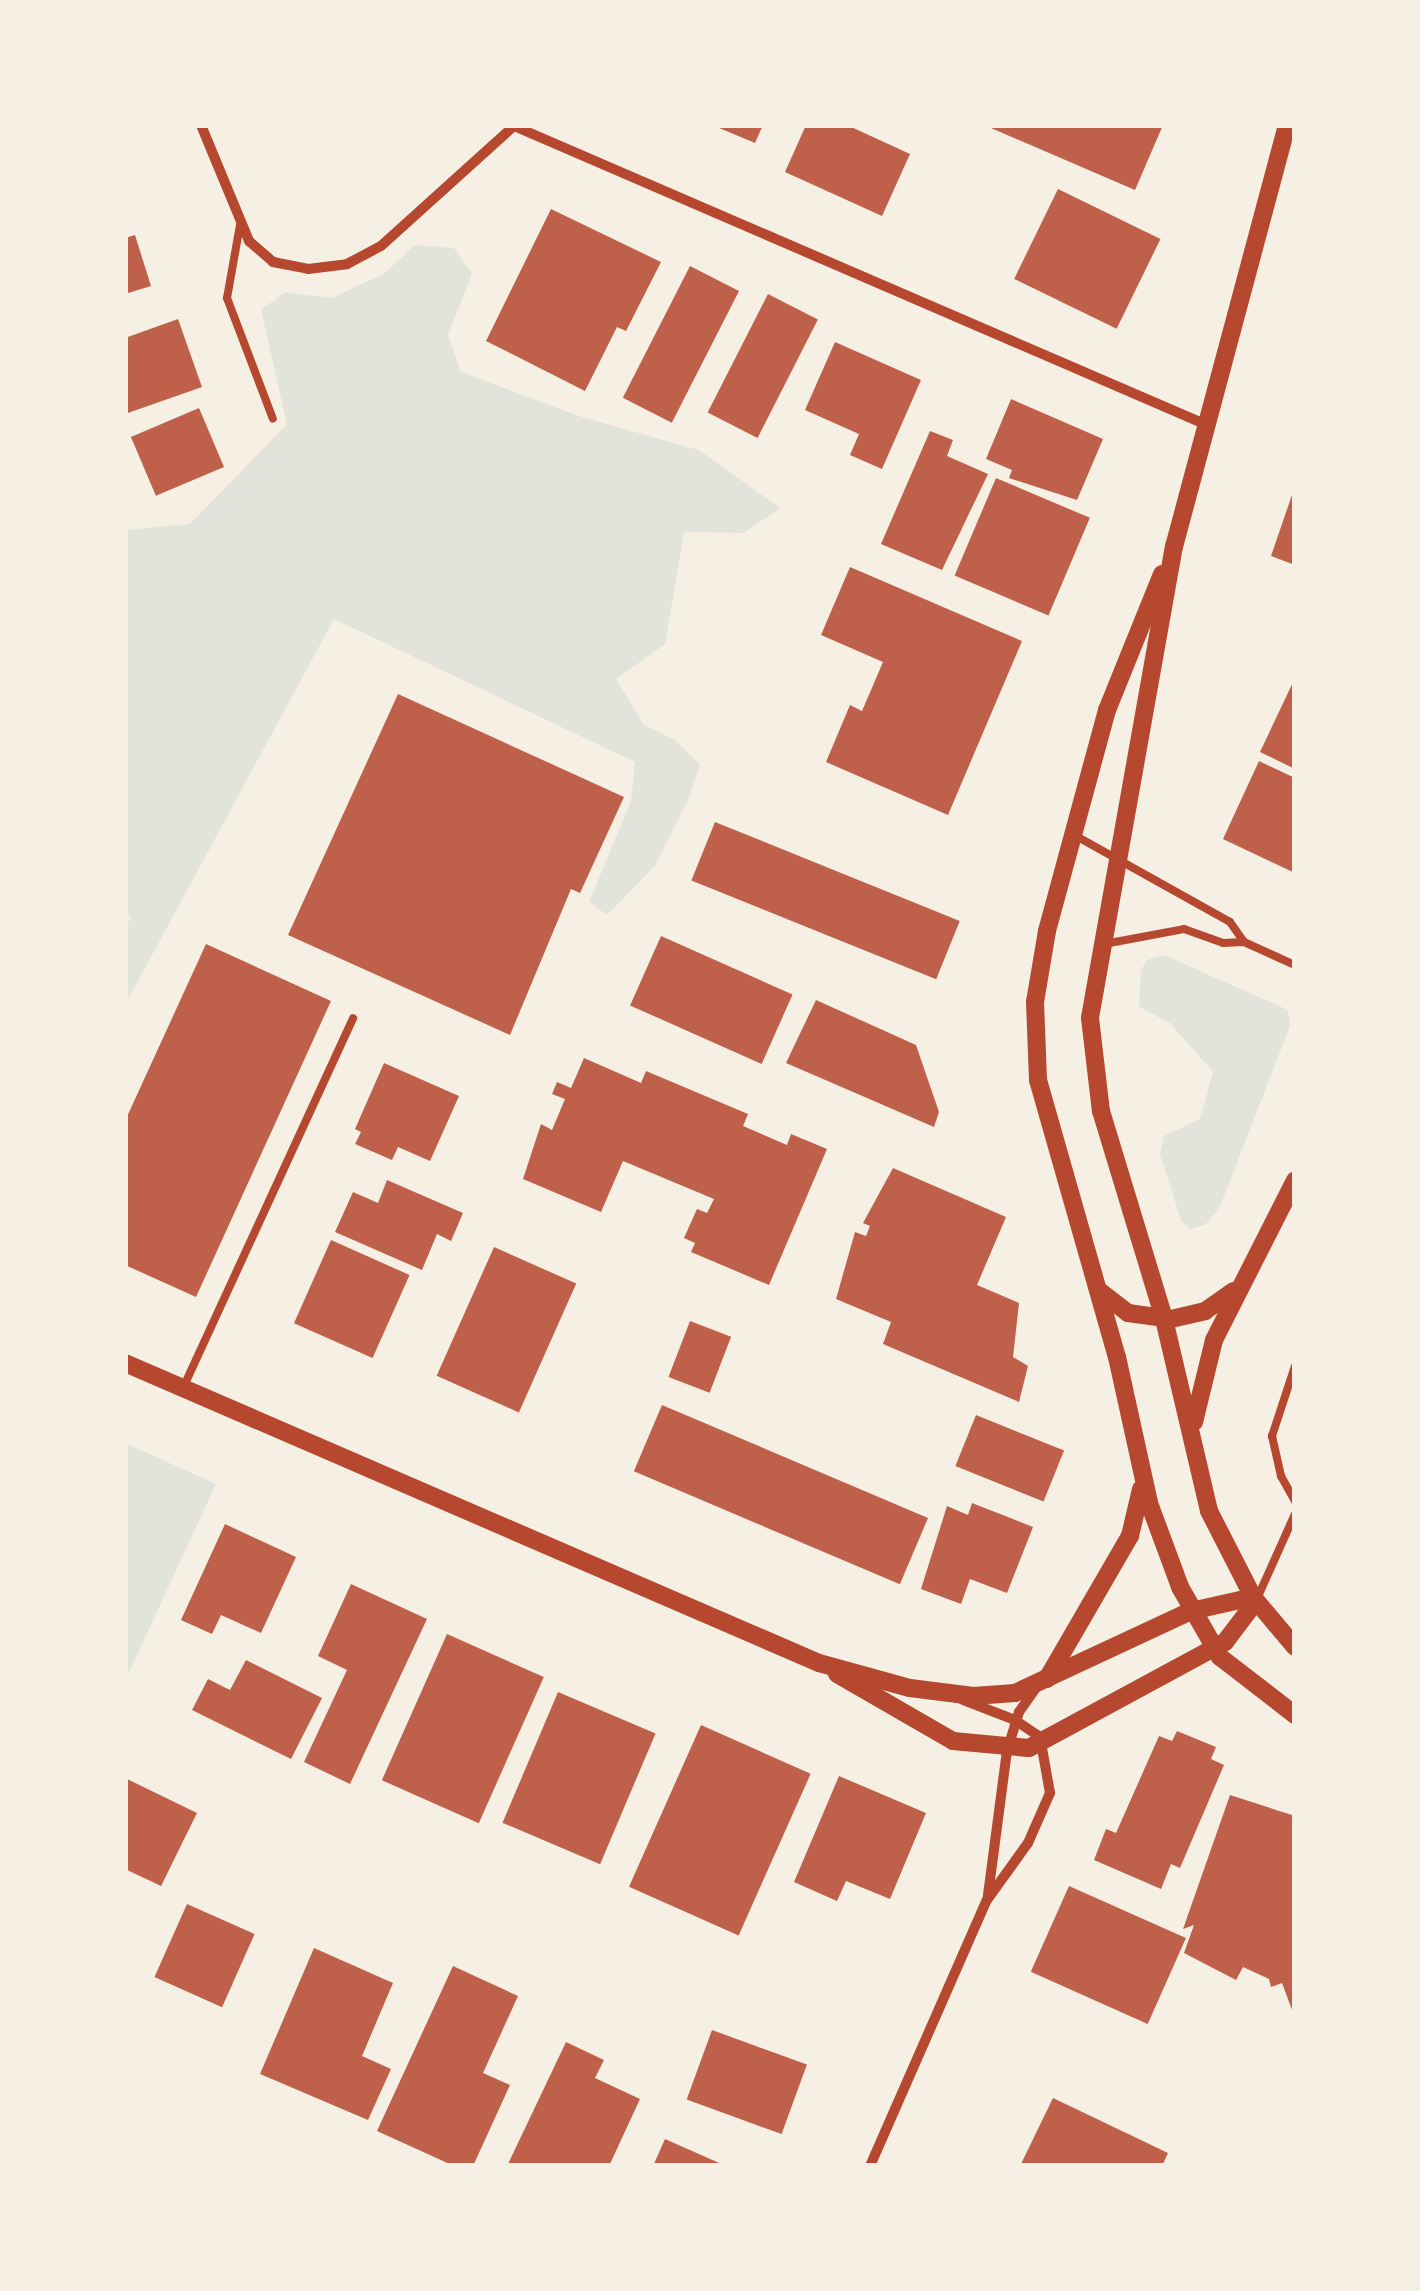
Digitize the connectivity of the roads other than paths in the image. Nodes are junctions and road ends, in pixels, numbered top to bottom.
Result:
1 (201, 125) edge
2 (1287, 125) edge
3 (514, 126) edge
4 (240, 225) junction
5 (272, 420) dead end
6 (1207, 424) junction
7 (1174, 546) junction
8 (1073, 834) junction
9 (1113, 858) junction
10 (1244, 942) junction
11 (1099, 945) junction
12 (1295, 965) edge
13 (352, 1018) dead end
14 (1295, 1180) edge
15 (1237, 1286) junction
16 (1098, 1288) junction
17 (1164, 1319) junction
18 (125, 1363) edge
19 (1295, 1366) edge
20 (183, 1388) junction
21 (1195, 1442) junction
22 (1142, 1468) junction
23 (1295, 1501) edge
24 (1295, 1514) edge
25 (1255, 1599) junction
26 (1191, 1611) junction
27 (1295, 1647) edge
28 (1214, 1649) junction
29 (820, 1663) junction
30 (1044, 1681) junction
31 (946, 1694) junction
32 (1295, 1715) edge
33 (1015, 1720) junction
34 (1044, 1743) junction
35 (1007, 1750) junction
36 (986, 1900) junction
37 (870, 2166) edge

1 - 4 street
2 - 6 street
3 - 4 street
3 - 6 street
4 - 5 lane
6 - 7 street
7 - 8 street
7 - 9 street
8 - 9 lane
8 - 16 street
9 - 10 lane
9 - 11 street
10 - 11 lane
10 - 12 lane
11 - 17 street
13 - 20 lane
14 - 15 street
15 - 17 street
15 - 21 street
16 - 17 street
16 - 22 street
17 - 21 street
18 - 20 street
19 - 23 lane
20 - 29 street
21 - 25 street
22 - 26 street
22 - 30 street
24 - 25 lane
25 - 26 street
25 - 27 street
25 - 28 street
26 - 28 street
26 - 30 street
28 - 32 street
28 - 34 street
29 - 31 street
29 - 35 street
30 - 31 street
30 - 33 street
31 - 33 street
33 - 34 street
33 - 35 street
34 - 35 street
34 - 36 street
35 - 36 street
36 - 37 street

